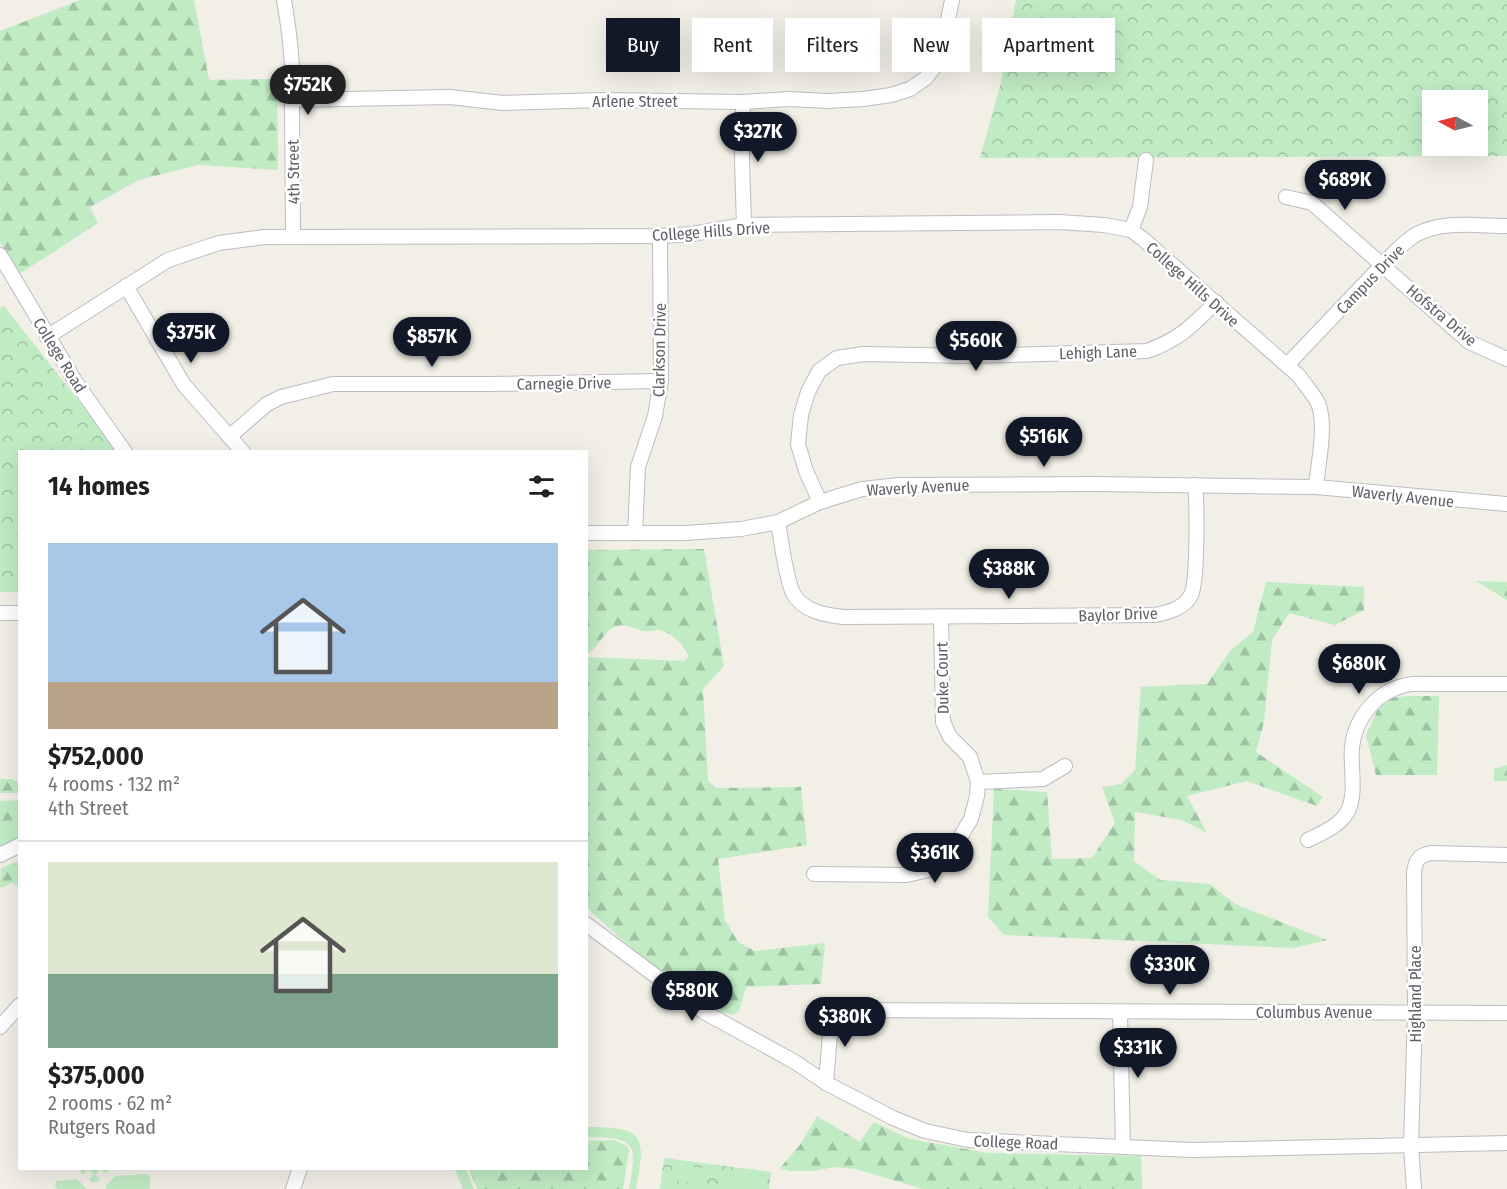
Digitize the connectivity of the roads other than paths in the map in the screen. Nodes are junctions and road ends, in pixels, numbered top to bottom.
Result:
1 (284, 0) edge
2 (952, 0) edge
3 (292, 100) junction
4 (743, 102) junction
5 (1146, 159) dead end
6 (1286, 197) dead end
7 (744, 225) junction
8 (1507, 226) edge
9 (1131, 230) junction
10 (660, 236) junction
11 (293, 237) junction
12 (0, 255) edge
13 (1382, 265) junction
14 (126, 286) junction
15 (1216, 302) junction
16 (47, 336) junction
17 (1507, 359) edge
18 (1287, 365) junction
19 (661, 381) junction
20 (229, 437) junction
21 (124, 450) edge
22 (241, 450) edge
23 (1195, 485) junction
24 (1316, 487) junction
25 (820, 502) junction
26 (1507, 504) edge
27 (778, 522) junction
28 (588, 533) edge
29 (635, 533) junction
30 (0, 613) edge
31 (18, 614) edge
32 (941, 617) junction
33 (1507, 684) edge
34 (1065, 766) dead end
35 (978, 782) junction
36 (1308, 840) dead end
37 (18, 846) edge
38 (0, 855) edge
39 (1507, 855) edge
40 (814, 874) dead end
41 (588, 925) edge
42 (18, 1007) edge
43 (1120, 1012) junction
44 (1415, 1012) junction
45 (1507, 1013) edge
46 (0, 1027) edge
47 (826, 1083) junction
48 (1507, 1143) edge
49 (1411, 1146) junction
50 (1123, 1147) junction
51 (299, 1170) edge
52 (293, 1189) edge
53 (1414, 1189) edge

1 - 3 street, 4th Street
2 - 4 street, Arlene Street
3 - 4 street, Arlene Street
3 - 11 street, 4th Street
4 - 7 street
5 - 9 street
6 - 13 street, Hofstra Drive
7 - 9 street, College Hills Drive
7 - 10 street, College Hills Drive
8 - 13 street, Campus Drive
9 - 15 street, College Hills Drive
10 - 11 street, College Hills Drive
10 - 19 street, Clarkson Drive
11 - 14 street, College Hills Drive
12 - 16 street, College Road
13 - 17 street, Hofstra Drive
13 - 18 street, Campus Drive
14 - 16 street, College Hills Drive
14 - 20 street
15 - 18 street, College Hills Drive
15 - 25 street, Lehigh Lane
16 - 21 street, College Road
18 - 24 street, College Hills Drive
19 - 20 street, Carnegie Drive
19 - 29 street, Clarkson Drive
20 - 22 street
23 - 24 street, Waverly Avenue
23 - 25 street, Waverly Avenue
23 - 32 street, Baylor Drive
24 - 26 street, Waverly Avenue
25 - 27 street, Waverly Avenue
27 - 29 street, Waverly Avenue
27 - 32 street, Baylor Drive
28 - 29 street, Waverly Avenue
30 - 31 street
32 - 35 street, Duke Court
33 - 36 street
34 - 35 street
35 - 40 street
37 - 38 street
39 - 44 street, Highland Place
41 - 47 street, College Road
42 - 46 street
43 - 44 street, Columbus Avenue
43 - 47 street, Columbus Avenue
43 - 50 street
44 - 45 street, Columbus Avenue
44 - 49 street, Highland Place
47 - 50 street, College Road
48 - 49 street, College Road
49 - 50 street, College Road
49 - 53 street, Highland Place
51 - 52 street

